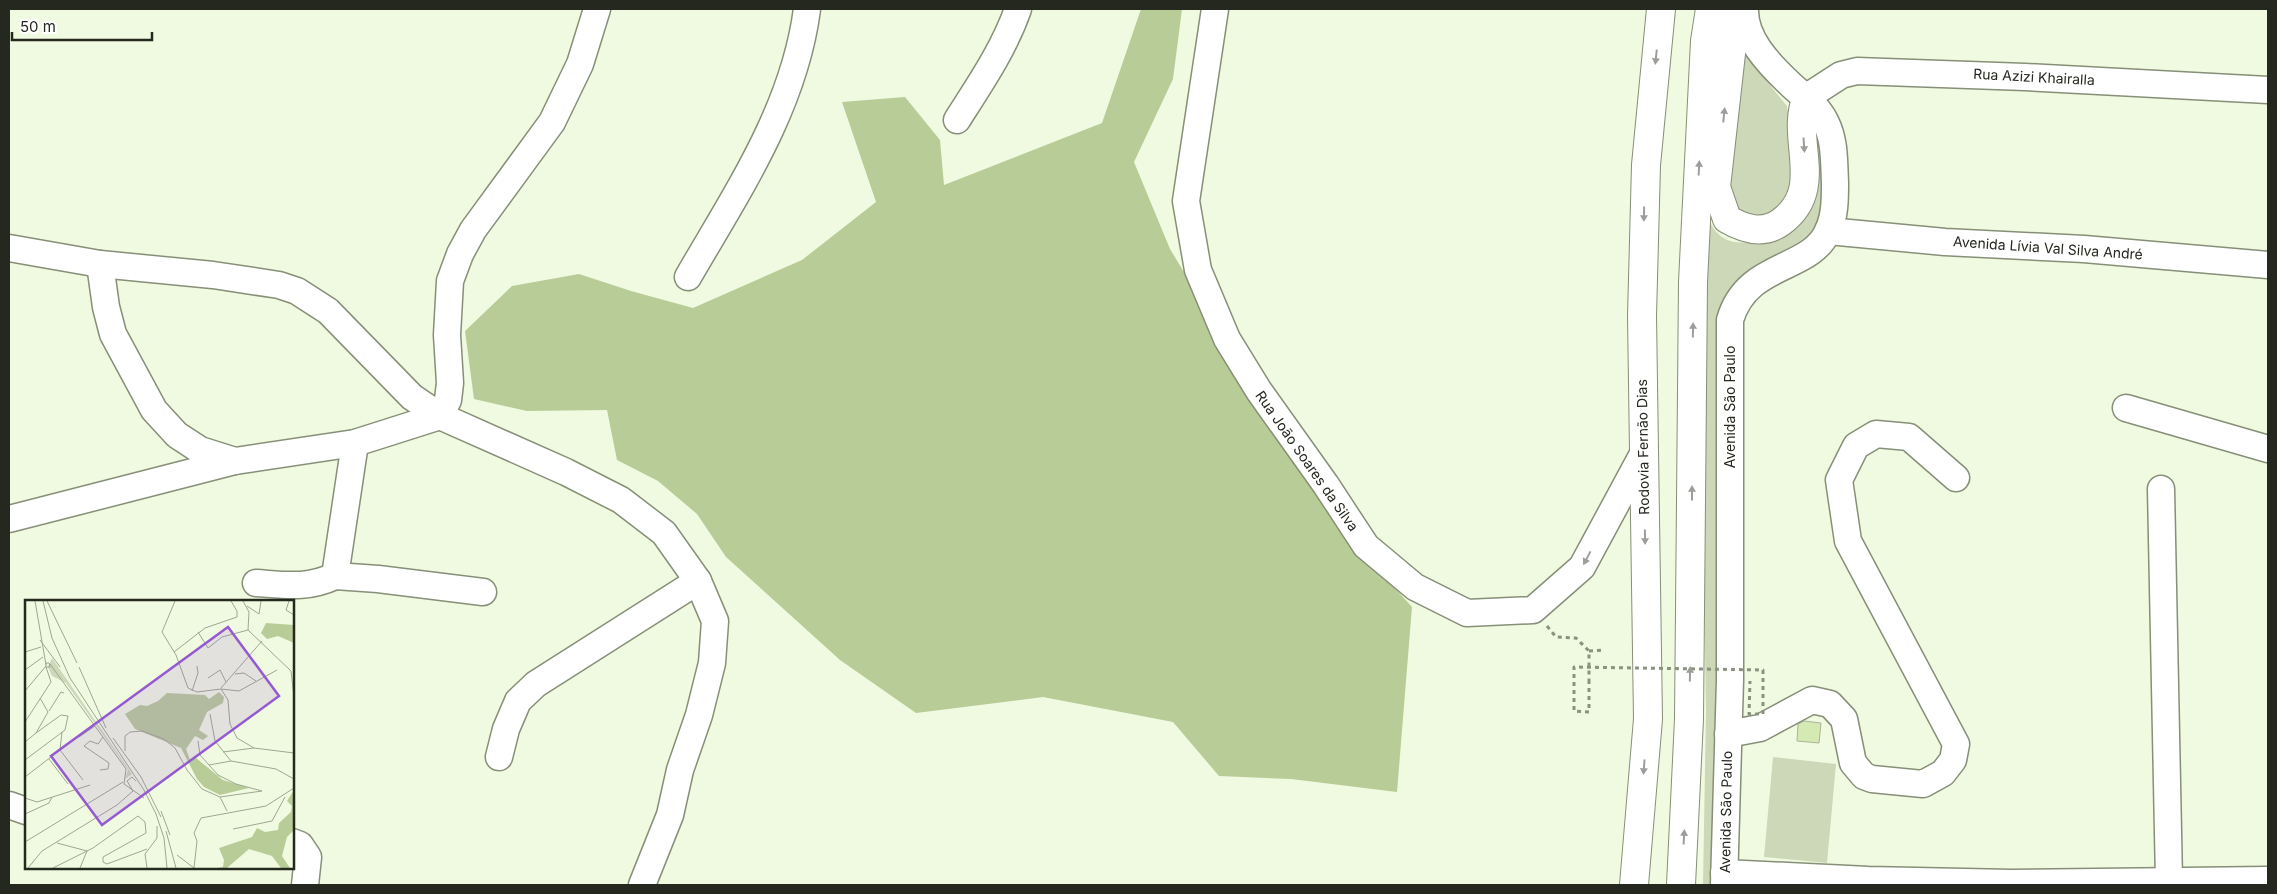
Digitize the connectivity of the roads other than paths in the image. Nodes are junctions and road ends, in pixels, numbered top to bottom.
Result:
1 (598, 9) edge
2 (807, 9) edge
3 (1018, 9) edge
4 (1215, 9) edge
5 (1661, 9) edge
6 (1710, 9) edge
7 (1736, 9) edge
8 (1745, 9) edge
9 (2268, 90) edge
10 (1807, 97) junction
11 (958, 120) dead end
12 (1828, 231) junction
13 (9, 248) edge
14 (100, 264) junction
15 (2268, 265) edge
16 (688, 276) dead end
17 (2126, 408) dead end
18 (440, 416) junction
19 (355, 443) junction
20 (2268, 449) edge
21 (1643, 454) junction
22 (234, 462) junction
23 (1956, 478) dead end
24 (2161, 489) dead end
25 (9, 518) edge
26 (335, 576) junction
27 (698, 581) junction
28 (256, 583) dead end
29 (483, 592) dead end
30 (1728, 734) junction
31 (499, 757) dead end
32 (9, 805) edge
33 (25, 811) edge
34 (294, 843) edge
35 (1724, 879) edge
36 (2268, 880) edge
37 (2168, 883) edge
38 (305, 885) edge
39 (642, 885) edge
40 (1634, 885) edge
41 (1682, 885) edge

1 - 18 street
2 - 16 street
3 - 11 street
21 -> 4 street, Rua João Soares da Silva
5 -> 21 highway, Rodovia Fernão Dias
41 -> 6 highway
10 -> 7 highway
8 - 10 street, Avenida São Paulo
9 - 10 street, Rua Azizi Khairalla
10 - 12 street, Avenida São Paulo
12 - 15 street, Avenida Lívia Val Silva André
12 - 30 street, Avenida São Paulo
13 - 14 street
14 - 18 street
14 - 22 street
17 - 20 street
18 - 19 street
18 - 27 street
19 - 22 street
19 - 26 street
21 -> 40 highway, Rodovia Fernão Dias
22 - 25 street
23 - 30 street
24 - 37 street
26 - 28 street
26 - 29 street
27 - 31 street
27 - 39 street
30 - 35 street, Avenida São Paulo
32 - 33 street
34 - 38 street
35 - 37 street
36 - 37 street

